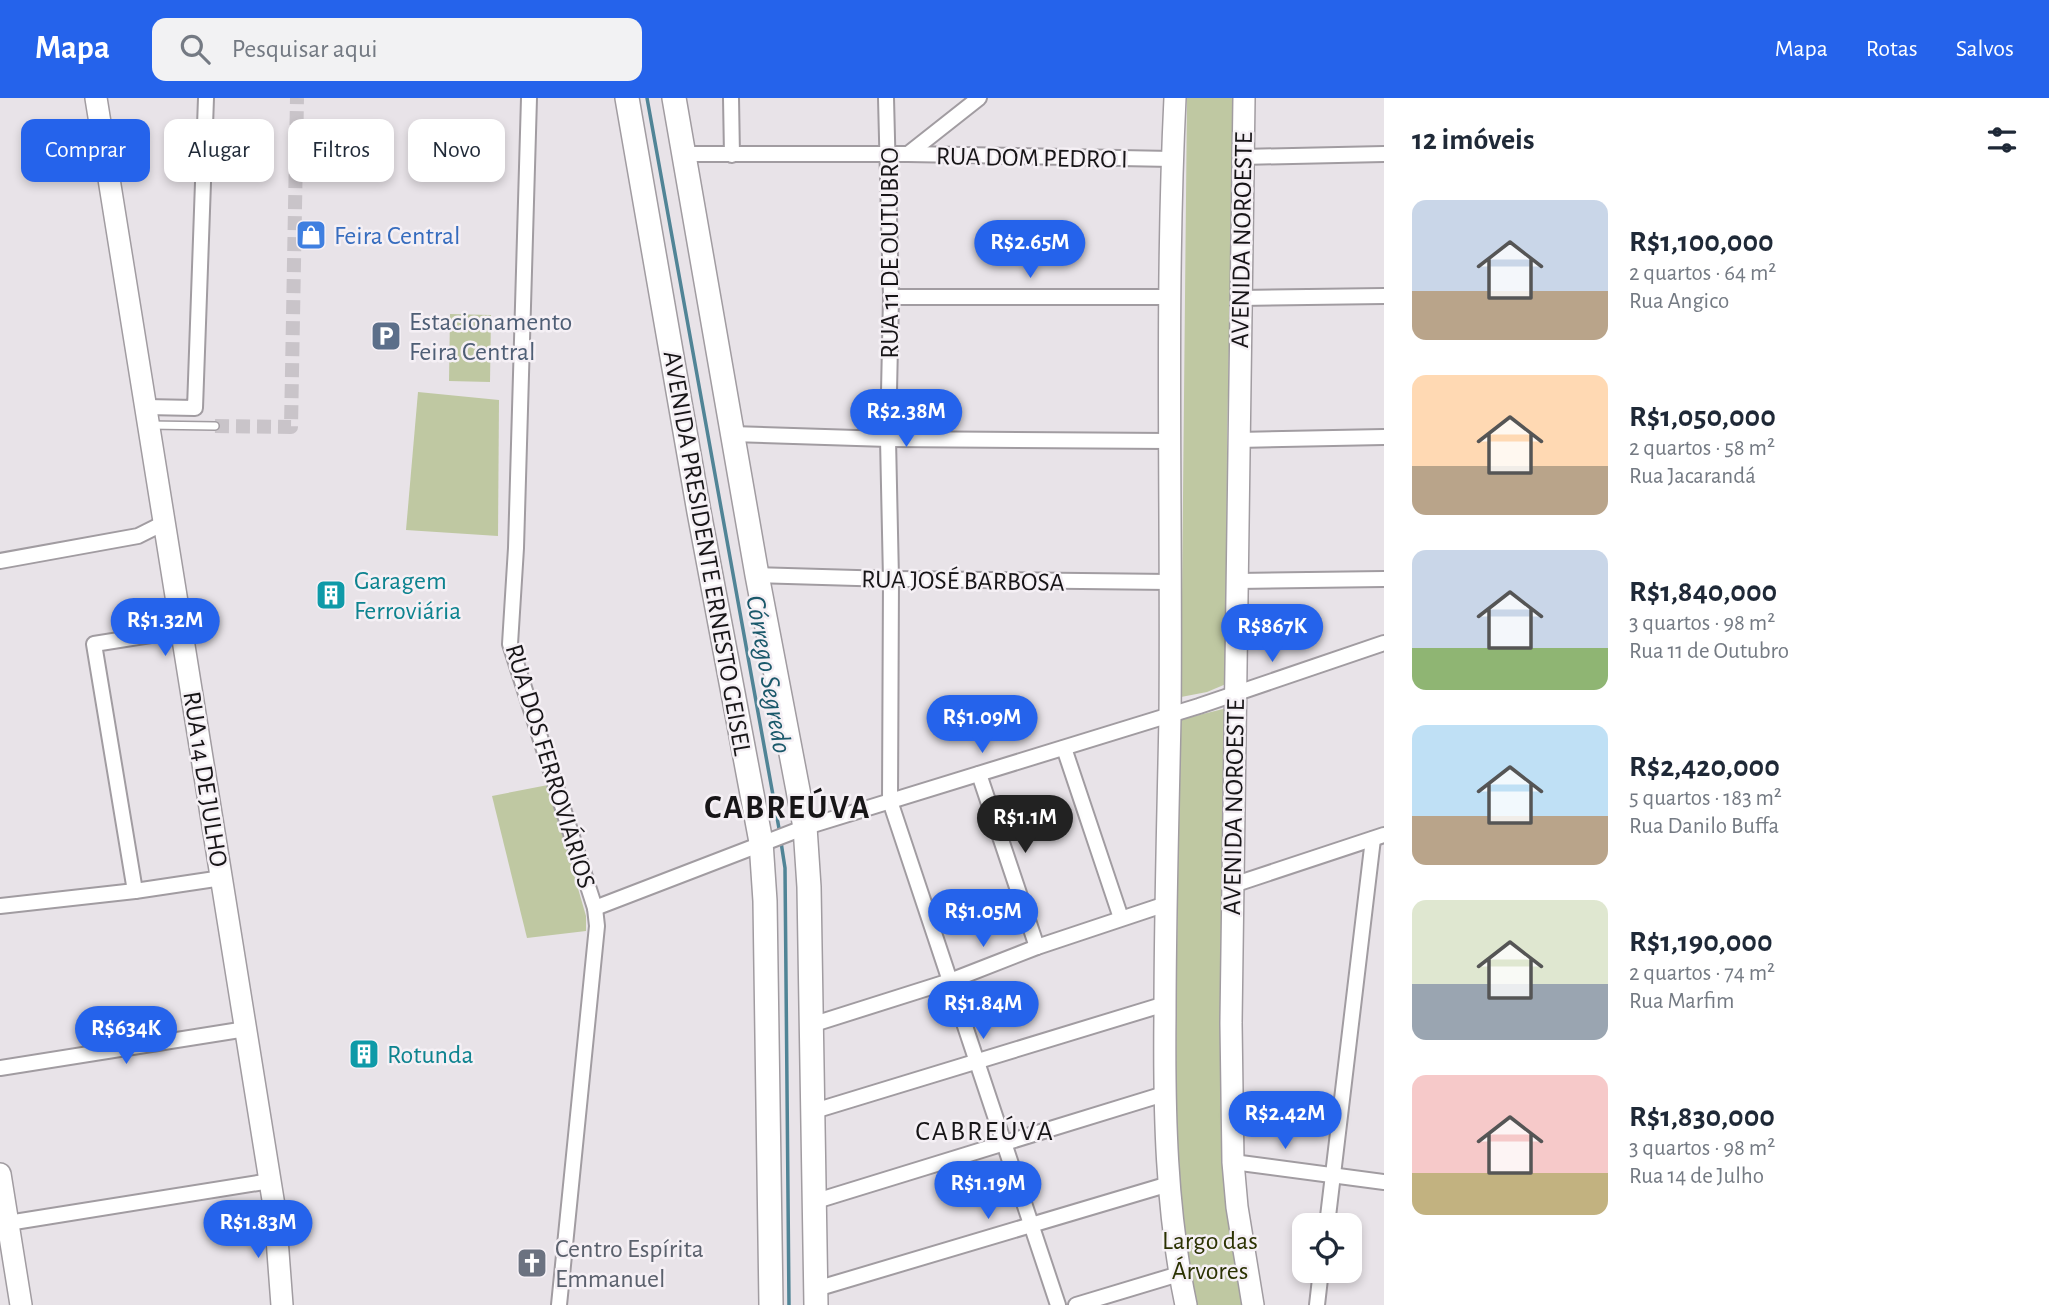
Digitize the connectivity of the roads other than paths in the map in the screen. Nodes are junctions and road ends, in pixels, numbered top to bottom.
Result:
1 (96, 98) edge
2 (206, 98) edge
3 (627, 98) edge
4 (674, 98) edge
5 (731, 98) edge
6 (886, 98) edge
7 (979, 98) edge
8 (1175, 98) edge
9 (1244, 98) edge
10 (528, 101) edge
11 (683, 154) junction
12 (888, 154) junction
13 (908, 154) junction
14 (1384, 154) edge
15 (732, 155) junction
16 (1242, 156) junction
17 (1172, 159) junction
18 (1384, 296) edge
19 (891, 297) junction
20 (1170, 297) junction
21 (1240, 298) junction
22 (147, 416) junction
23 (215, 426) tunnel mouth
24 (732, 434) junction
25 (1384, 437) edge
26 (888, 439) junction
27 (1238, 440) junction
28 (1170, 441) junction
29 (164, 523) junction
30 (0, 561) edge
31 (757, 575) junction
32 (891, 579) junction
33 (1384, 579) edge
34 (1170, 582) junction
35 (1237, 582) junction
36 (182, 630) junction
37 (1384, 643) edge
38 (1235, 695) junction
39 (1170, 716) junction
40 (1064, 748) junction
41 (979, 774) junction
42 (890, 801) junction
43 (804, 828) junction
44 (1378, 837) edge
45 (763, 842) junction
46 (222, 878) junction
47 (1233, 884) junction
48 (135, 891) junction
49 (1166, 904) junction
50 (0, 906) edge
51 (595, 908) junction
52 (1121, 918) junction
53 (1037, 947) junction
54 (950, 981) junction
55 (1165, 1004) junction
56 (811, 1025) junction
57 (246, 1029) junction
58 (977, 1061) junction
59 (0, 1068) edge
60 (1164, 1094) junction
61 (811, 1112) junction
62 (1004, 1143) junction
63 (1233, 1162) junction
64 (0, 1174) edge
65 (1333, 1175) junction
66 (270, 1181) junction
67 (1384, 1182) edge
68 (1169, 1184) junction
69 (813, 1202) junction
70 (275, 1212) junction
71 (1328, 1213) edge
72 (1032, 1226) junction
73 (6, 1235) edge
74 (1179, 1273) junction
75 (1320, 1283) edge
76 (816, 1297) edge
77 (21, 1305) edge
78 (282, 1305) edge
79 (292, 1305) edge
80 (559, 1305) edge
81 (771, 1305) edge
82 (1058, 1305) edge
83 (1076, 1305) edge
84 (1186, 1305) edge
85 (1253, 1305) edge
86 (1317, 1305) edge

1 - 22 main road, RUA 14 DE JULHO
2 - 22 street
3 - 45 main road, AVENIDA PRESIDENTE ERNESTO GEISEL
4 - 11 main road, AVENIDA PRESIDENTE ERNESTO GEISEL
5 - 15 street
6 - 12 street, RUA 11 DE OUTUBRO
7 - 13 street
8 - 17 main road
9 - 16 main road, AVENIDA NOROESTE
10 - 51 street, RUA DOS FERROVIÁRIOS
11 - 15 street, RUA DOM PEDRO I
11 - 24 main road, AVENIDA PRESIDENTE ERNESTO GEISEL
12 - 13 street, RUA DOM PEDRO I
12 - 15 street, RUA DOM PEDRO I
12 - 19 street, RUA 11 DE OUTUBRO
13 - 17 street, RUA DOM PEDRO I
14 - 16 street
16 - 21 main road, AVENIDA NOROESTE
17 - 20 main road
18 - 21 street
19 - 20 street
19 - 26 street, RUA 11 DE OUTUBRO
20 - 28 main road
21 - 27 main road, AVENIDA NOROESTE
22 - 23 lane
22 - 29 main road, RUA 14 DE JULHO
24 - 26 street
24 - 31 main road, AVENIDA PRESIDENTE ERNESTO GEISEL
25 - 27 street
26 - 28 street
26 - 32 street, RUA 11 DE OUTUBRO
27 - 35 main road, AVENIDA NOROESTE
28 - 34 main road
29 - 30 street
29 - 36 main road, RUA 14 DE JULHO
31 - 32 street, RUA JOSÉ BARBOSA
31 - 43 main road, AVENIDA PRESIDENTE ERNESTO GEISEL
32 - 34 street, RUA JOSÉ BARBOSA
32 - 42 street, RUA 11 DE OUTUBRO
33 - 35 street
34 - 39 main road
35 - 38 main road, AVENIDA NOROESTE
36 - 46 main road, RUA 14 DE JULHO
36 - 48 street
37 - 38 street
38 - 39 street
38 - 47 main road, AVENIDA NOROESTE
39 - 40 street
39 - 49 main road
40 - 41 street
40 - 52 street
41 - 42 street
41 - 53 street
42 - 43 street
42 - 54 street, RUA 11 DE OUTUBRO
43 - 45 street
43 - 56 main road, AVENIDA PRESIDENTE ERNESTO GEISEL
44 - 47 street
44 - 65 street
45 - 51 street
45 - 81 main road, AVENIDA PRESIDENTE ERNESTO GEISEL
46 - 48 street
46 - 57 main road, RUA 14 DE JULHO
47 - 63 main road, AVENIDA NOROESTE
48 - 50 street
49 - 52 street
49 - 55 main road
51 - 80 street, RUA DOS FERROVIÁRIOS
52 - 53 street
53 - 54 street
54 - 56 street
54 - 58 street, RUA 11 DE OUTUBRO
55 - 58 street
55 - 60 main road
56 - 61 main road, AVENIDA PRESIDENTE ERNESTO GEISEL
57 - 59 street
57 - 66 main road, RUA 14 DE JULHO
58 - 61 street
58 - 62 street, RUA 11 DE OUTUBRO
60 - 62 street
60 - 68 main road
61 - 69 main road, AVENIDA PRESIDENTE ERNESTO GEISEL
62 - 69 street
62 - 72 street, RUA 11 DE OUTUBRO
63 - 65 street
63 - 85 main road, AVENIDA NOROESTE
64 - 73 main road
65 - 67 street
65 - 71 street
66 - 70 main road, RUA 14 DE JULHO
66 - 73 street
68 - 72 street
68 - 74 main road
69 - 76 main road, AVENIDA PRESIDENTE ERNESTO GEISEL
70 - 78 main road, RUA 14 DE JULHO
70 - 79 street, RUA 14 DE JULHO
72 - 76 street
72 - 82 street, RUA 11 DE OUTUBRO
73 - 77 main road
74 - 83 street
74 - 84 main road
75 - 86 street

